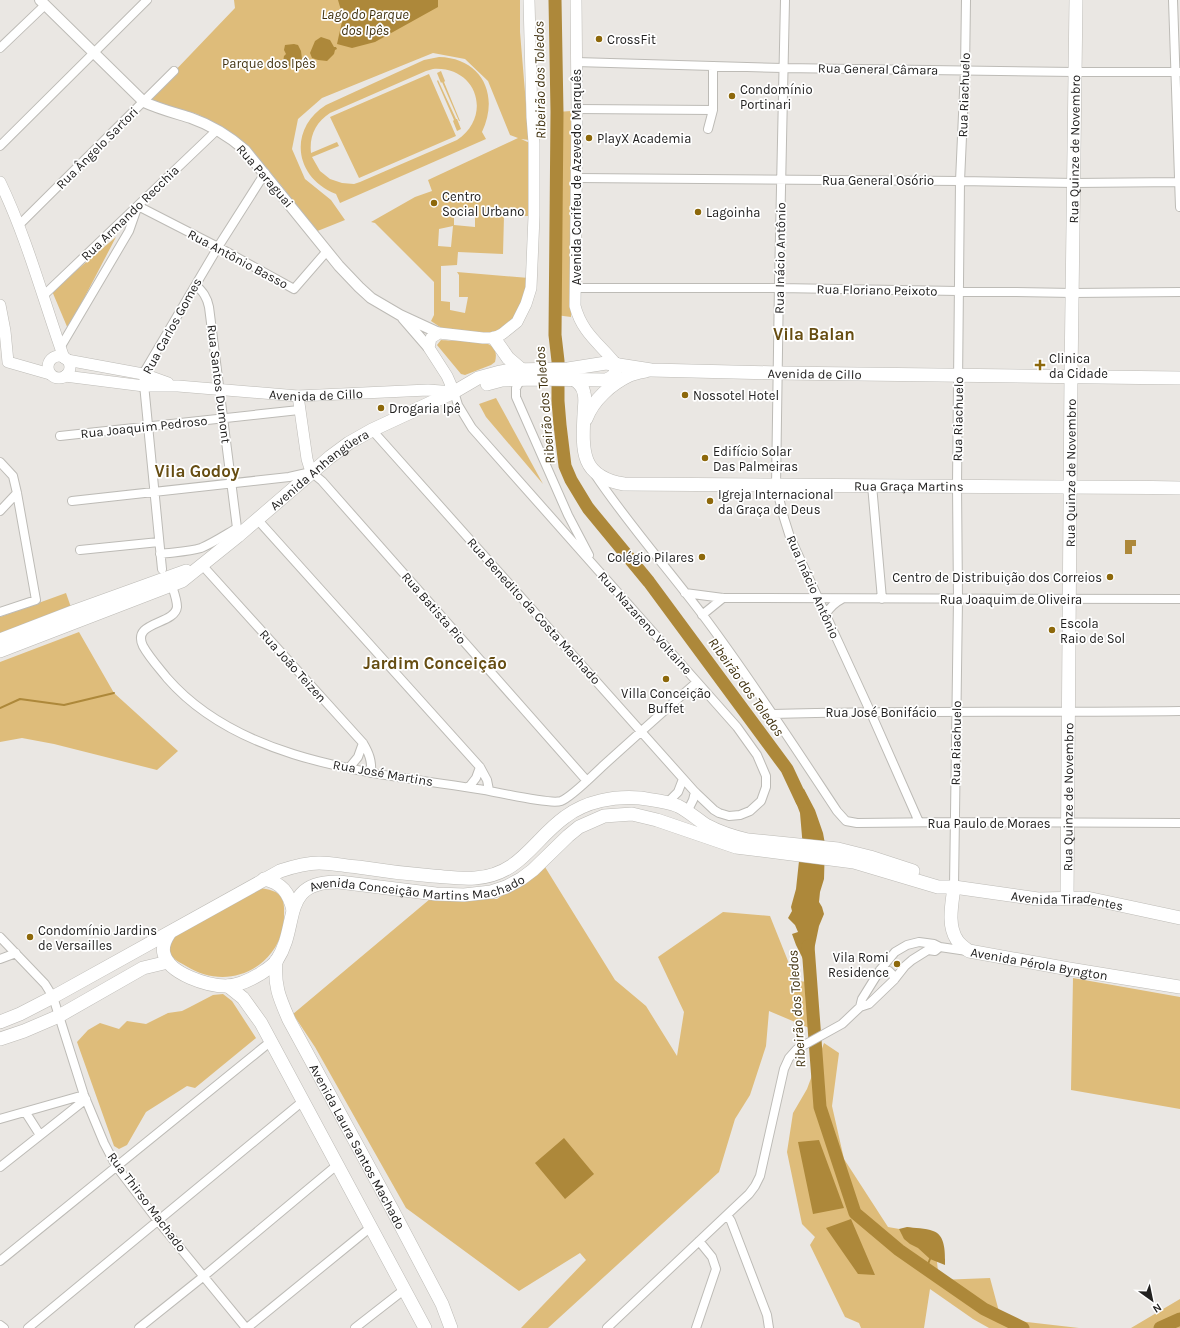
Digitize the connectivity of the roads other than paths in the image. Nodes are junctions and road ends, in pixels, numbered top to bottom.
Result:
1 (529, 0) edge
2 (576, 0) edge
3 (785, 0) edge
4 (966, 0) edge
5 (1076, 0) edge
6 (1173, 0) edge
7 (43, 2) edge
8 (142, 2) edge
9 (0, 48) edge
10 (94, 53) junction
11 (576, 62) junction
12 (713, 66) junction
13 (783, 68) junction
14 (965, 70) junction
15 (174, 71) dead end
16 (1074, 72) junction
17 (1178, 72) edge
18 (144, 102) junction
19 (577, 109) junction
20 (713, 110) junction
21 (708, 129) dead end
22 (217, 130) junction
23 (0, 146) edge
24 (265, 173) junction
25 (576, 178) junction
26 (781, 179) junction
27 (960, 181) junction
28 (1180, 182) edge
29 (1074, 183) junction
30 (2, 189) edge
31 (138, 206) junction
32 (1180, 207) edge
33 (19, 225) junction
34 (218, 247) junction
35 (327, 251) junction
36 (196, 285) junction
37 (575, 288) junction
38 (779, 288) junction
39 (959, 292) junction
40 (1180, 292) edge
41 (1072, 293) junction
42 (43, 296) junction
43 (0, 305) edge
44 (400, 315) junction
45 (439, 333) junction
46 (494, 338) junction
47 (429, 348) junction
48 (59, 357) junction
49 (4, 361) edge
50 (616, 364) junction
51 (30, 368) junction
52 (651, 370) junction
53 (778, 373) junction
54 (50, 374) junction
55 (143, 374) junction
56 (958, 374) junction
57 (521, 375) junction
58 (570, 375) junction
59 (64, 376) junction
60 (1071, 376) junction
61 (1180, 378) edge
62 (144, 386) junction
63 (178, 386) junction
64 (220, 390) junction
65 (454, 392) junction
66 (298, 396) junction
67 (299, 410) junction
68 (223, 419) junction
69 (583, 425) junction
70 (148, 426) junction
71 (372, 430) junction
72 (60, 436) dead end
73 (0, 462) edge
74 (593, 471) junction
75 (311, 472) junction
76 (231, 483) junction
77 (624, 484) junction
78 (872, 485) junction
79 (957, 485) junction
80 (776, 486) junction
81 (1070, 486) junction
82 (1180, 488) edge
83 (154, 492) junction
84 (17, 493) junction
85 (72, 501) dead end
86 (615, 503) junction
87 (0, 511) edge
88 (568, 515) junction
89 (257, 519) junction
90 (556, 522) junction
91 (238, 532) junction
92 (159, 542) junction
93 (80, 550) dead end
94 (160, 554) junction
95 (200, 567) junction
96 (596, 568) junction
97 (162, 569) dead end
98 (172, 586) junction
99 (685, 593) junction
100 (723, 598) junction
101 (817, 598) junction
102 (843, 598) junction
103 (882, 599) junction
104 (958, 599) junction
105 (1069, 599) junction
106 (1180, 599) edge
107 (0, 612) edge
108 (702, 615) junction
109 (825, 615) junction
110 (78, 616) junction
111 (0, 640) edge
112 (0, 651) edge
113 (697, 682) junction
114 (870, 711) junction
115 (1180, 711) edge
116 (956, 712) junction
117 (1069, 713) junction
118 (773, 714) junction
119 (641, 731) junction
120 (363, 743) junction
121 (480, 767) junction
122 (350, 768) junction
123 (371, 773) junction
124 (683, 779) junction
125 (587, 781) junction
126 (468, 787) junction
127 (488, 790) junction
128 (695, 792) junction
129 (667, 803) junction
130 (687, 812) junction
131 (657, 820) junction
132 (919, 822) junction
133 (954, 822) junction
134 (1067, 823) junction
135 (1180, 823) edge
136 (787, 850) junction
137 (838, 854) joint
138 (264, 879) junction
139 (954, 887) junction
140 (1068, 898) junction
141 (293, 910) junction
142 (1180, 918) edge
143 (169, 934) junction
144 (0, 937) edge
145 (940, 947) junction
146 (969, 951) junction
147 (16, 953) junction
148 (0, 959) edge
149 (276, 961) junction
150 (168, 962) junction
151 (880, 970) junction
152 (894, 980) junction
153 (228, 986) junction
154 (1180, 987) edge
155 (53, 997) junction
156 (860, 1007) junction
157 (59, 1016) junction
158 (0, 1022) edge
159 (0, 1039) edge
160 (270, 1042) junction
161 (85, 1097) junction
162 (302, 1101) junction
163 (26, 1113) junction
164 (0, 1119) edge
165 (40, 1135) junction
166 (336, 1165) junction
167 (116, 1166) junction
168 (0, 1167) edge
169 (727, 1215) junction
170 (158, 1221) junction
171 (371, 1228) junction
172 (699, 1241) junction
173 (0, 1261) edge
174 (204, 1276) junction
175 (405, 1289) junction
176 (0, 1325) edge
177 (4, 1328) edge
178 (28, 1328) edge
179 (139, 1328) edge
180 (247, 1328) edge
181 (356, 1328) edge
182 (425, 1328) edge
183 (451, 1328) edge
184 (607, 1328) edge
185 (696, 1328) edge
186 (769, 1328) edge

1 - 46 main road
2 - 11 main road, Avenida Corifeu de Azevedo Marquês
3 - 13 street, Rua Inácio Antônio
4 - 14 street, Rua Riachuelo
5 - 16 main road, Rua Quinze de Novembro
6 - 17 street
7 - 9 street
7 - 10 street, Rua Paraguai
8 - 10 street
10 - 18 street, Rua Paraguai
10 - 23 street
11 - 12 street, Rua General Câmara
11 - 19 main road, Avenida Corifeu de Azevedo Marquês
12 - 13 street, Rua General Câmara
12 - 20 street
13 - 14 street, Rua General Câmara
13 - 26 street, Rua Inácio Antônio
14 - 16 street, Rua General Câmara
14 - 27 street, Rua Riachuelo
15 - 18 street, Rua Ângelo Sartori
16 - 17 street, Rua General Câmara
16 - 29 main road, Rua Quinze de Novembro
17 - 28 street
18 - 22 street, Rua Paraguai
18 - 33 street, Rua Ângelo Sartori
19 - 20 street
19 - 25 main road, Avenida Corifeu de Azevedo Marquês
20 - 21 street
22 - 24 street, Rua Paraguai
22 - 31 street, Rua Armando Recchia
24 - 34 street, Rua Carlos Gomes
24 - 35 street, Rua Paraguai
25 - 26 street, Rua General Osório
25 - 37 main road, Avenida Corifeu de Azevedo Marquês
26 - 27 street, Rua General Osório
26 - 38 street, Rua Inácio Antônio
27 - 29 street, Rua General Osório
27 - 39 street, Rua Riachuelo
28 - 29 street, Rua General Osório
28 - 32 street
29 - 41 main road, Rua Quinze de Novembro
30 - 33 main road
31 - 34 street, Rua Antônio Basso
31 - 42 street, Rua Armando Recchia
31 - 48 street
33 - 42 main road
34 - 35 street, Rua Antônio Basso
34 - 36 street, Rua Carlos Gomes
35 - 44 street, Rua Paraguai
36 - 55 street, Rua Carlos Gomes
36 - 64 street, Rua Santos Dumont
37 - 38 street, Rua Floriano Peixoto
37 - 50 main road, Avenida Corifeu de Azevedo Marquês
38 - 39 street, Rua Floriano Peixoto
38 - 53 street, Rua Inácio Antônio
39 - 41 street, Rua Floriano Peixoto
39 - 56 street, Rua Riachuelo
40 - 41 street, Rua Floriano Peixoto
41 - 60 main road, Rua Quinze de Novembro
42 - 48 main road
43 - 49 main road
44 - 45 street, Rua Paraguai
44 - 47 street, Rua Paraguai
45 - 46 main road, Rua Paraguai
45 - 47 main road
46 - 57 main road
47 - 65 main road
48 - 51 main road
48 - 54 main road
48 - 55 main road, Avenida de Cillo
48 - 59 main road
49 - 51 main road
50 - 52 main road, Avenida de Cillo
50 - 58 main road
51 - 54 main road
52 - 53 main road, Avenida de Cillo
52 - 69 main road
53 - 56 main road, Avenida de Cillo
53 - 80 street, Rua Inácio Antônio
54 - 59 main road
55 - 62 street, Rua Carlos Gomes
55 - 63 main road, Avenida de Cillo
56 - 60 main road, Avenida de Cillo
56 - 79 street, Rua Riachuelo
57 - 58 main road
57 - 65 main road
57 - 88 street
58 - 69 main road
59 - 62 main road, Avenida de Cillo
60 - 61 main road, Avenida de Cillo
60 - 81 main road, Rua Quinze de Novembro
62 - 63 main road, Avenida de Cillo
62 - 70 street, Rua Carlos Gomes
63 - 64 main road, Avenida de Cillo
64 - 66 main road, Avenida de Cillo
64 - 68 street, Rua Santos Dumont
65 - 66 main road, Avenida de Cillo
65 - 71 main road, Avenida Anhangüera
65 - 90 street, Rua Nazareno Voltaine
66 - 67 main road
67 - 68 street, Rua Joaquim Pedroso
67 - 75 main road
68 - 70 street, Rua Joaquim Pedroso
68 - 76 street, Rua Santos Dumont
69 - 74 main road
70 - 72 street, Rua Joaquim Pedroso
70 - 83 street, Rua Carlos Gomes
71 - 75 main road, Avenida Anhangüera
71 - 119 street, Rua Benedito da Costa Machado
73 - 84 street
74 - 77 main road, Rua Graça Martins
74 - 86 street
75 - 76 street
75 - 89 main road, Avenida Anhangüera
75 - 125 street, Rua Batista Pio
76 - 83 street
76 - 91 street, Rua Santos Dumont
77 - 80 main road, Rua Graça Martins
77 - 86 street
78 - 79 main road, Rua Graça Martins
78 - 80 main road, Rua Graça Martins
78 - 103 street
79 - 81 main road, Rua Graça Martins
79 - 104 street, Rua Riachuelo
80 - 101 street, Rua Inácio Antônio
81 - 82 main road, Rua Graça Martins
81 - 105 main road, Rua Quinze de Novembro
83 - 85 street
83 - 92 street, Rua Carlos Gomes
84 - 87 street
84 - 107 street
86 - 99 street
88 - 90 street
88 - 96 street
89 - 91 main road, Avenida Anhangüera
89 - 121 street
90 - 96 street, Rua Nazareno Voltaine
91 - 94 street
91 - 95 main road, Avenida Anhangüera
92 - 93 street
92 - 94 street, Rua Carlos Gomes
94 - 97 street, Rua Carlos Gomes
95 - 98 main road, Avenida Anhangüera
95 - 110 main road, Avenida Anhangüera
95 - 120 street, Rua João Teizen
96 - 113 street, Rua Nazareno Voltaine
98 - 110 main road, Avenida Anhangüera
98 - 122 street, Rua José Martins
99 - 100 street, Rua Joaquim de Oliveira
99 - 108 street
100 - 101 street, Rua Joaquim de Oliveira
100 - 108 street
101 - 102 street, Rua Joaquim de Oliveira
101 - 109 street, Rua Inácio Antônio
102 - 103 street, Rua Joaquim de Oliveira
102 - 109 street
103 - 104 street, Rua Joaquim de Oliveira
104 - 105 street, Rua Joaquim de Oliveira
104 - 116 street, Rua Riachuelo
105 - 106 street, Rua Joaquim de Oliveira
105 - 117 main road, Rua Quinze de Novembro
108 - 118 street
109 - 114 street, Rua Inácio Antônio
110 - 111 main road
110 - 112 main road
113 - 119 street, Rua José Martins
113 - 128 street, Rua Nazareno Voltaine
114 - 116 street, Rua José Bonifácio
114 - 118 street, Rua José Bonifácio
114 - 132 street, Rua Inácio Antônio
115 - 117 street, Rua José Bonifácio
116 - 117 street, Rua José Bonifácio
116 - 133 street, Rua Riachuelo
117 - 134 main road, Rua Quinze de Novembro
118 - 132 street, Rua Paulo de Moraes
119 - 124 street, Rua Benedito da Costa Machado
119 - 125 street, Rua José Martins
120 - 122 street
120 - 123 street, Rua João Teizen
121 - 126 street
121 - 127 street
122 - 123 street, Rua José Martins
123 - 126 street, Rua José Martins
124 - 128 street, Rua Benedito da Costa Machado
124 - 129 street
125 - 127 street, Rua José Martins
126 - 127 street, Rua José Martins
128 - 130 street
129 - 130 main road, Avenida Conceição Martins Machado
129 - 138 main road, Avenida Conceição Martins Machado
130 - 131 main road
130 - 136 main road, Avenida Conceição Martins Machado
131 - 136 main road, Avenida Conceição Martins Machado
131 - 141 main road, Avenida Conceição Martins Machado
132 - 133 street, Rua Paulo de Moraes
133 - 134 street, Rua Paulo de Moraes
133 - 139 street, Rua Riachuelo
134 - 135 street, Rua Paulo de Moraes
134 - 140 main road, Rua Quinze de Novembro
136 - 137 main road, Avenida Conceição Martins Machado
137 - 139 main road, Avenida Tiradentes
138 - 141 main road
138 - 143 main road, Avenida Conceição Martins Machado
139 - 140 main road, Avenida Tiradentes
139 - 146 main road, Avenida Pérola Byngton
140 - 142 main road, Avenida Tiradentes
141 - 149 main road, Avenida Conceição Martins Machado
143 - 150 main road
143 - 155 main road, Avenida Conceição Martins Machado
144 - 147 street, Rua Thirso Machado
145 - 146 street
145 - 151 street
145 - 152 street
146 - 154 main road, Avenida Pérola Byngton
147 - 148 street
147 - 155 street, Rua Thirso Machado
149 - 153 main road, Avenida Conceição Martins Machado
149 - 183 main road, Avenida Laura Santos Machado
150 - 153 main road, Avenida Conceição Martins Machado
150 - 157 main road
151 - 152 street
151 - 156 street
152 - 156 street
153 - 160 main road, Avenida Laura Santos Machado
155 - 157 street, Rua Thirso Machado
155 - 158 main road, Avenida Conceição Martins Machado
156 - 169 street
157 - 159 main road
157 - 161 street, Rua Thirso Machado
160 - 162 main road, Avenida Laura Santos Machado
160 - 167 street
161 - 163 street
161 - 165 street
161 - 167 street, Rua Thirso Machado
162 - 166 main road, Avenida Laura Santos Machado
162 - 170 street
163 - 164 street
163 - 165 street
165 - 168 street
166 - 171 main road, Avenida Laura Santos Machado
166 - 174 street
167 - 170 street, Rua Thirso Machado
167 - 173 street
169 - 172 street
169 - 186 street
170 - 174 street, Rua Thirso Machado
170 - 178 street
171 - 175 main road, Avenida Laura Santos Machado
171 - 180 street
172 - 184 street
172 - 185 street
174 - 179 street
174 - 180 street, Rua Thirso Machado
175 - 181 street
175 - 182 main road, Avenida Laura Santos Machado
176 - 177 street

